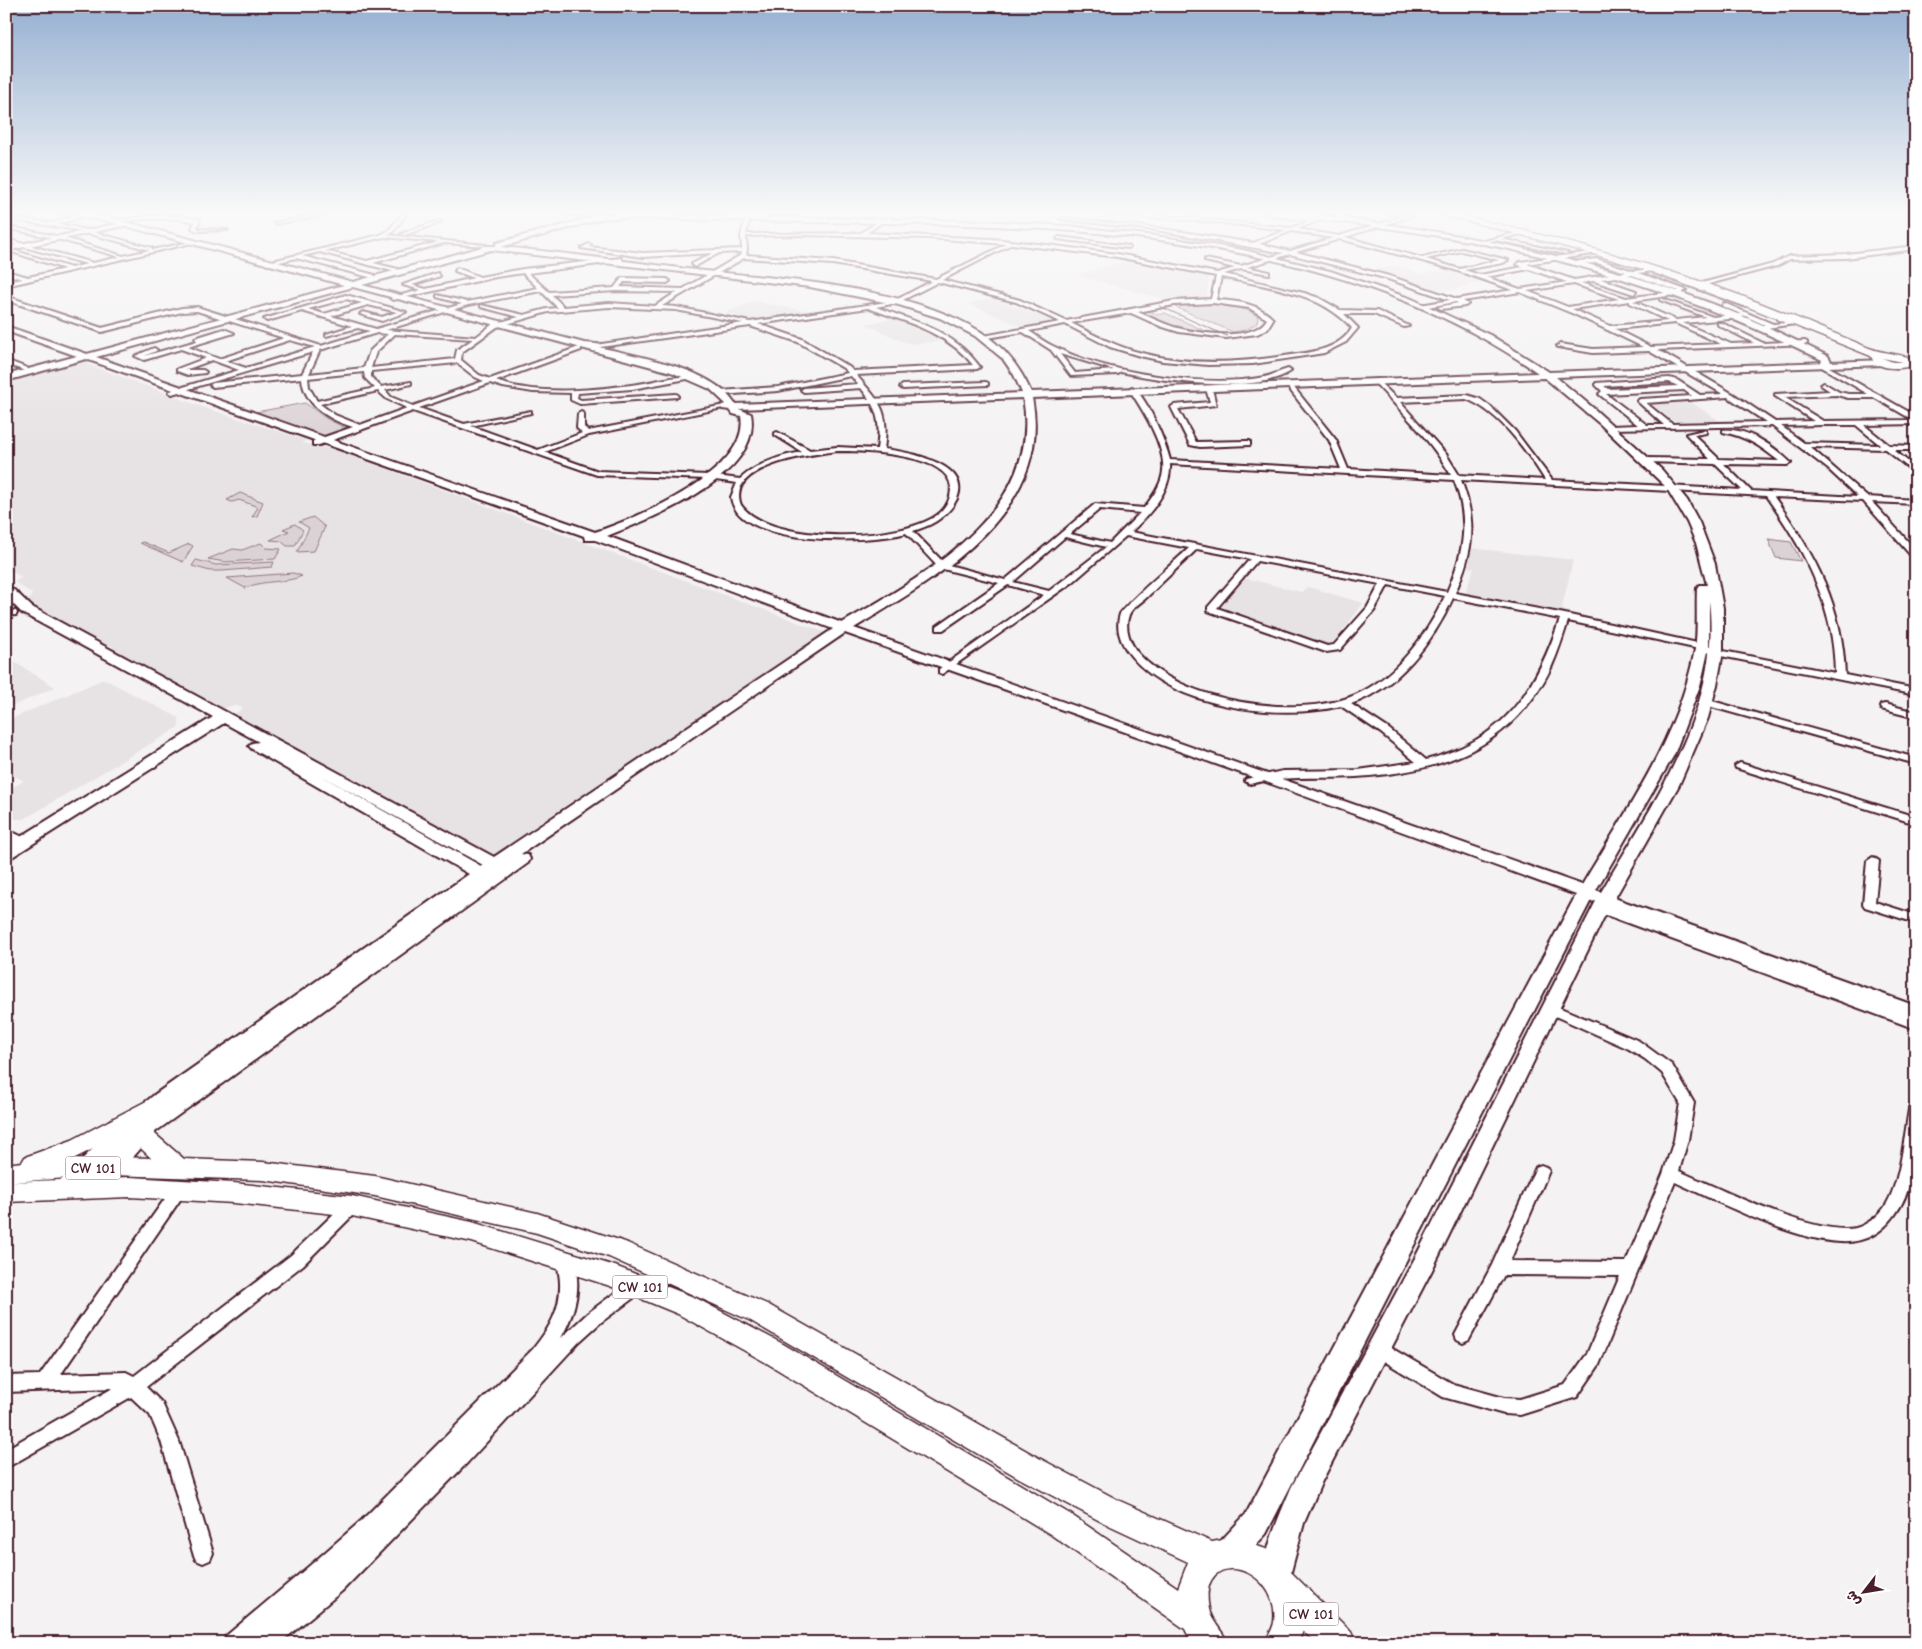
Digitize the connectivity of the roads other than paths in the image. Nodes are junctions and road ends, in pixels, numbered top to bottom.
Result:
1 (326, 290) edge
2 (369, 290) edge
3 (424, 290) edge
4 (537, 290) edge
5 (543, 290) edge
6 (603, 290) edge
7 (649, 290) edge
8 (839, 290) edge
9 (918, 290) edge
10 (971, 290) edge
11 (1215, 290) edge
12 (1284, 290) edge
13 (1369, 290) edge
14 (1378, 290) edge
15 (1430, 290) edge
16 (1522, 290) joint
17 (1598, 290) edge
18 (1628, 290) edge
19 (1674, 290) edge
20 (1676, 290) edge
21 (1689, 290) edge
22 (1713, 290) edge
23 (1714, 290) edge
24 (1717, 290) edge
25 (685, 291) joint
26 (1634, 292) dead end
27 (1681, 292) junction
28 (547, 294) junction
29 (439, 296) dead end
30 (6, 298) edge
31 (397, 298) junction
32 (1662, 299) dead end
33 (896, 300) junction
34 (1213, 300) junction
35 (1455, 300) junction
36 (1625, 300) junction
37 (1632, 302) dead end
38 (370, 303) junction
39 (467, 304) junction
40 (26, 305) junction
41 (483, 306) dead end
42 (658, 306) junction
43 (867, 306) junction
44 (1422, 306) junction
45 (1441, 308) dead end
46 (1569, 308) junction
47 (1753, 308) junction
48 (300, 309) junction
49 (563, 309) junction
50 (444, 310) junction
51 (1132, 311) junction
52 (33, 312) dead end
53 (1340, 312) junction
54 (1733, 313) junction
55 (363, 314) dead end
56 (324, 316) junction
57 (523, 316) junction
58 (225, 317) junction
59 (165, 318) dead end
60 (1714, 318) junction
61 (267, 319) dead end
62 (1679, 321) junction
63 (1065, 323) junction
64 (82, 324) junction
65 (752, 324) junction
66 (1720, 324) dead end
67 (496, 325) junction
68 (358, 326) junction
69 (1406, 326) dead end
70 (1767, 326) junction
71 (1612, 327) junction
72 (70, 328) dead end
73 (6, 329) edge
74 (106, 330) junction
75 (1024, 330) junction
76 (376, 331) junction
77 (394, 332) junction
78 (328, 335) dead end
79 (985, 336) junction
80 (473, 337) junction
81 (290, 338) junction
82 (203, 341) dead end
83 (1801, 343) junction
84 (1763, 345) junction
85 (1560, 346) dead end
86 (1732, 346) junction
87 (180, 347) junction
88 (318, 348) junction
89 (586, 349) junction
90 (154, 350) dead end
91 (1054, 350) junction
92 (1656, 350) junction
93 (6, 354) edge
94 (80, 356) junction
95 (149, 356) junction
96 (1881, 358) junction
97 (19, 359) dead end
98 (215, 360) junction
99 (458, 360) junction
100 (161, 361) dead end
101 (1274, 361) junction
102 (1839, 361) junction
103 (6, 362) edge
104 (1825, 363) junction
105 (1850, 363) junction
106 (1907, 366) edge
107 (1689, 368) junction
108 (24, 369) junction
109 (245, 370) junction
110 (368, 370) junction
111 (1288, 371) junction
112 (203, 372) dead end
113 (1130, 372) junction
114 (1916, 373) edge
115 (853, 374) junction
116 (1541, 375) junction
117 (6, 376) edge
118 (305, 376) junction
119 (685, 378) junction
120 (493, 381) junction
121 (1377, 382) junction
122 (209, 383) junction
123 (409, 383) dead end
124 (952, 384) junction
125 (986, 384) dead end
126 (1288, 384) junction
127 (1824, 385) dead end
128 (864, 386) junction
129 (903, 387) dead end
130 (1684, 388) junction
131 (1209, 389) junction
132 (179, 390) junction
133 (379, 390) junction
134 (797, 390) dead end
135 (1133, 390) junction
136 (1606, 391) junction
137 (575, 392) junction
138 (720, 393) junction
139 (1837, 393) junction
140 (1031, 395) junction
141 (1731, 395) junction
142 (676, 396) dead end
143 (957, 396) junction
144 (1878, 396) junction
145 (1698, 397) junction
146 (1394, 400) junction
147 (875, 401) junction
148 (315, 403) junction
149 (729, 406) junction
150 (414, 409) junction
151 (529, 412) dead end
152 (581, 414) dead end
153 (1916, 421) edge
154 (1822, 423) junction
155 (1858, 423) junction
156 (1777, 425) junction
157 (464, 426) junction
158 (1728, 426) junction
159 (360, 427) junction
160 (1645, 427) junction
161 (1671, 427) junction
162 (1611, 428) junction
163 (1736, 432) junction
164 (587, 433) junction
165 (777, 434) dead end
166 (322, 442) junction
167 (1247, 444) dead end
168 (1803, 445) junction
169 (1885, 447) junction
170 (1916, 448) edge
171 (880, 450) junction
172 (539, 452) junction
173 (808, 452) junction
174 (1646, 460) junction
175 (1167, 462) junction
176 (1717, 462) junction
177 (1345, 471) junction
178 (1916, 472) edge
179 (1457, 476) junction
180 (710, 477) junction
181 (742, 481) junction
182 (1549, 481) junction
183 (1667, 488) junction
184 (1749, 494) junction
185 (1768, 494) junction
186 (1865, 499) junction
187 (1916, 502) edge
188 (1147, 511) junction
189 (907, 529) junction
190 (1126, 534) junction
191 (1065, 535) junction
192 (589, 536) junction
193 (1905, 543) junction
194 (1916, 544) edge
195 (1111, 546) junction
196 (1195, 547) junction
197 (1916, 556) edge
198 (1256, 557) junction
199 (942, 566) junction
200 (954, 568) junction
201 (1007, 582) junction
202 (1385, 583) junction
203 (6, 591) edge
204 (1051, 594) junction
205 (1450, 596) junction
206 (10, 610) edge
207 (1565, 618) junction
208 (940, 628) dead end
209 (844, 632) junction
210 (1709, 650) junction
211 (945, 669) junction
212 (1840, 677) junction
213 (1916, 692) edge
214 (1705, 702) junction
215 (1343, 703) junction
216 (1886, 707) dead end
217 (1916, 715) edge
218 (217, 719) junction
219 (1916, 761) edge
220 (1425, 764) junction
221 (1740, 766) dead end
222 (1257, 779) junction
223 (1916, 821) edge
224 (13, 840) edge
225 (6, 853) edge
226 (1873, 861) dead end
227 (493, 872) junction
228 (1584, 898) junction
229 (1603, 904) junction
230 (1916, 919) edge
231 (1551, 1009) junction
232 (1916, 1012) edge
233 (1916, 1022) edge
234 (1916, 1109) edge
235 (144, 1123) junction
236 (111, 1166) junction
237 (1541, 1171) dead end
238 (6, 1172) edge
239 (1671, 1174) junction
240 (90, 1178) junction
241 (178, 1179) junction
242 (6, 1192) edge
243 (352, 1206) junction
244 (565, 1260) junction
245 (1499, 1268) junction
246 (1631, 1269) junction
247 (637, 1286) junction
248 (1463, 1334) dead end
249 (1380, 1350) junction
250 (46, 1382) junction
251 (6, 1384) edge
252 (134, 1386) junction
253 (6, 1459) edge
254 (415, 1491) junction
255 (203, 1553) dead end
256 (1221, 1556) junction
257 (1280, 1581) junction
258 (1202, 1634) edge
259 (233, 1643) edge
260 (264, 1643) edge
261 (1281, 1643) edge
262 (1340, 1643) edge

1 - 58 main road
2 - 31 main road
3 - 31 street
4 - 39 street
5 - 28 street
6 - 28 street
7 - 25 street
8 - 33 main road
9 - 33 street
10 - 63 street
11 - 34 street
12 - 53 street
13 - 116 main road
14 - 44 main road
15 - 35 street
16 - 35 street
16 - 46 street
17 - 36 street
18 - 26 street
19 - 27 street
20 - 27 street
21 - 27 street
22 - 47 street
23 - 96 highway
24 - 96 highway
25 - 42 street
27 - 36 street
27 - 54 street
28 - 49 street
29 - 39 street
30 - 40 street
31 - 50 main road
32 - 60 street
33 - 43 street
33 - 79 main road
34 - 51 street
34 - 51 street
35 - 44 street
35 - 45 street
36 - 46 street
37 - 62 street
38 - 48 street
38 - 55 street
38 - 56 street
39 - 50 street
40 - 52 street
40 - 64 street
41 - 57 street
42 - 49 street
42 - 65 street
43 - 65 street
43 - 115 street
44 - 116 main road
46 - 71 street
47 - 54 street
47 - 70 street
48 - 56 street
48 - 61 street
49 - 57 street
50 - 67 main road
50 - 76 street
51 - 63 street
53 - 69 street
53 - 101 street
54 - 60 street
54 - 70 street
56 - 68 street
57 - 67 street
58 - 74 street
58 - 81 street
58 - 94 main road
59 - 74 street
60 - 62 street
62 - 71 street
62 - 86 street
63 - 75 street
63 - 101 street
64 - 72 street
64 - 74 street
65 - 89 street
65 - 115 street
66 - 84 street
67 - 80 street
67 - 89 main road
68 - 76 street
68 - 78 street
70 - 83 street
71 - 92 street
73 - 94 main road
75 - 79 street
75 - 91 street
76 - 77 street
76 - 88 street
77 - 80 street
77 - 110 street
79 - 140 main road
80 - 99 street
81 - 88 street
81 - 98 street
82 - 87 street
83 - 84 street
83 - 102 street
83 - 104 street
84 - 86 street
85 - 92 street
86 - 92 street
87 - 95 street
87 - 98 street
88 - 109 street
88 - 118 street
89 - 119 main road
89 - 120 street
89 - 138 main road
90 - 95 street
91 - 113 street
91 - 113 street
92 - 107 street
93 - 97 street
94 - 108 main road
94 - 117 main road
94 - 132 main road
95 - 100 street
96 - 102 main road
96 - 105 main road
96 - 106 highway
98 - 109 street
98 - 112 street
99 - 110 street
99 - 120 street
101 - 111 street
102 - 104 main road
102 - 105 street
103 - 108 street
104 - 105 main road
104 - 107 main road
104 - 144 street
106 - 114 highway
107 - 116 main road
107 - 141 street
108 - 117 main road
109 - 122 street
110 - 118 street
110 - 133 street
111 - 113 street
111 - 126 street
115 - 128 street
115 - 138 street
116 - 121 main road
116 - 126 main road
116 - 162 main road
116 - 183 main road
118 - 122 street
118 - 148 street
119 - 137 street
119 - 149 main road
120 - 137 street
120 - 150 street
121 - 126 main road
121 - 146 street
122 - 132 street
123 - 133 street
124 - 125 street
124 - 129 street
124 - 143 street
126 - 131 main road
126 - 135 main road
126 - 177 street
127 - 139 street
128 - 134 street
128 - 147 street
130 - 136 street
130 - 136 street
130 - 145 street
131 - 135 main road
131 - 167 street
132 - 166 main road
133 - 148 street
133 - 150 street
135 - 140 main road
135 - 175 street
136 - 160 street
137 - 142 street
138 - 149 main road
139 - 144 street
139 - 154 street
140 - 143 main road
140 - 147 main road
140 - 199 main road
140 - 200 main road
141 - 145 street
141 - 156 street
143 - 147 main road
144 - 153 street
145 - 161 street
146 - 179 street
146 - 182 street
147 - 149 main road
147 - 171 street
148 - 159 street
149 - 164 street
149 - 180 main road
150 - 157 street
150 - 159 street
151 - 157 street
152 - 164 street
153 - 155 street
154 - 155 street
154 - 156 street
155 - 169 street
156 - 158 street
156 - 168 street
157 - 172 street
158 - 161 street
158 - 163 street
159 - 166 street
160 - 161 street
160 - 162 street
162 - 174 main road
163 - 176 street
163 - 176 street
164 - 172 street
165 - 173 street
166 - 192 main road
168 - 169 street
168 - 186 street
169 - 170 street
169 - 178 street
171 - 173 street
171 - 189 street
172 - 180 street
173 - 181 street
174 - 176 street
174 - 183 main road
175 - 177 street
175 - 188 street
176 - 184 street
177 - 179 street
179 - 182 street
179 - 205 street
180 - 181 street
180 - 192 main road
181 - 189 street
182 - 183 street
183 - 184 street
183 - 210 main road
184 - 185 street
185 - 186 street
185 - 212 street
186 - 187 street
186 - 193 street
188 - 190 street
188 - 191 street
189 - 199 street
190 - 195 street
190 - 196 street
191 - 195 street
191 - 201 street
192 - 209 main road
193 - 194 street
193 - 197 street
195 - 204 street
196 - 198 street
196 - 215 street
198 - 202 street
198 - 202 street
199 - 200 street
199 - 209 main road
200 - 201 street
200 - 209 main road
201 - 204 street
201 - 208 street
202 - 205 street
203 - 206 main road
204 - 211 street
205 - 207 street
205 - 215 street
206 - 218 main road
207 - 210 street
207 - 220 street
209 - 211 main road
209 - 227 main road
210 - 212 street
210 - 214 main road
210 - 228 main road
211 - 222 main road
212 - 213 street
214 - 219 street
214 - 229 main road
215 - 220 street
216 - 217 street
218 - 224 main road
218 - 227 main road
220 - 222 street
221 - 223 street
222 - 228 main road
224 - 225 main road
226 - 230 street
227 - 235 main road
228 - 229 main road
228 - 256 main road
229 - 231 main road
229 - 232 street
229 - 233 street
231 - 239 street
231 - 249 main road
234 - 239 street
235 - 236 main road
235 - 238 main road
235 - 240 main road
235 - 241 main road
236 - 240 main road, CW 101
236 - 241 main road, CW 101
237 - 245 street
238 - 240 main road, CW 101
239 - 246 street
240 - 241 main road, CW 101
240 - 242 main road, CW 101
241 - 243 main road, CW 101
241 - 250 street
241 - 256 main road, CW 101
243 - 244 main road, CW 101
243 - 252 street
244 - 247 main road, CW 101
244 - 254 street
245 - 246 street
245 - 248 street
246 - 249 street
247 - 254 street
247 - 258 main road, CW 101
249 - 257 main road
250 - 251 street
250 - 252 street
252 - 253 street
252 - 255 street
254 - 259 street
254 - 260 street
256 - 257 main road
256 - 258 main road
257 - 261 main road
257 - 262 main road, CW 101

